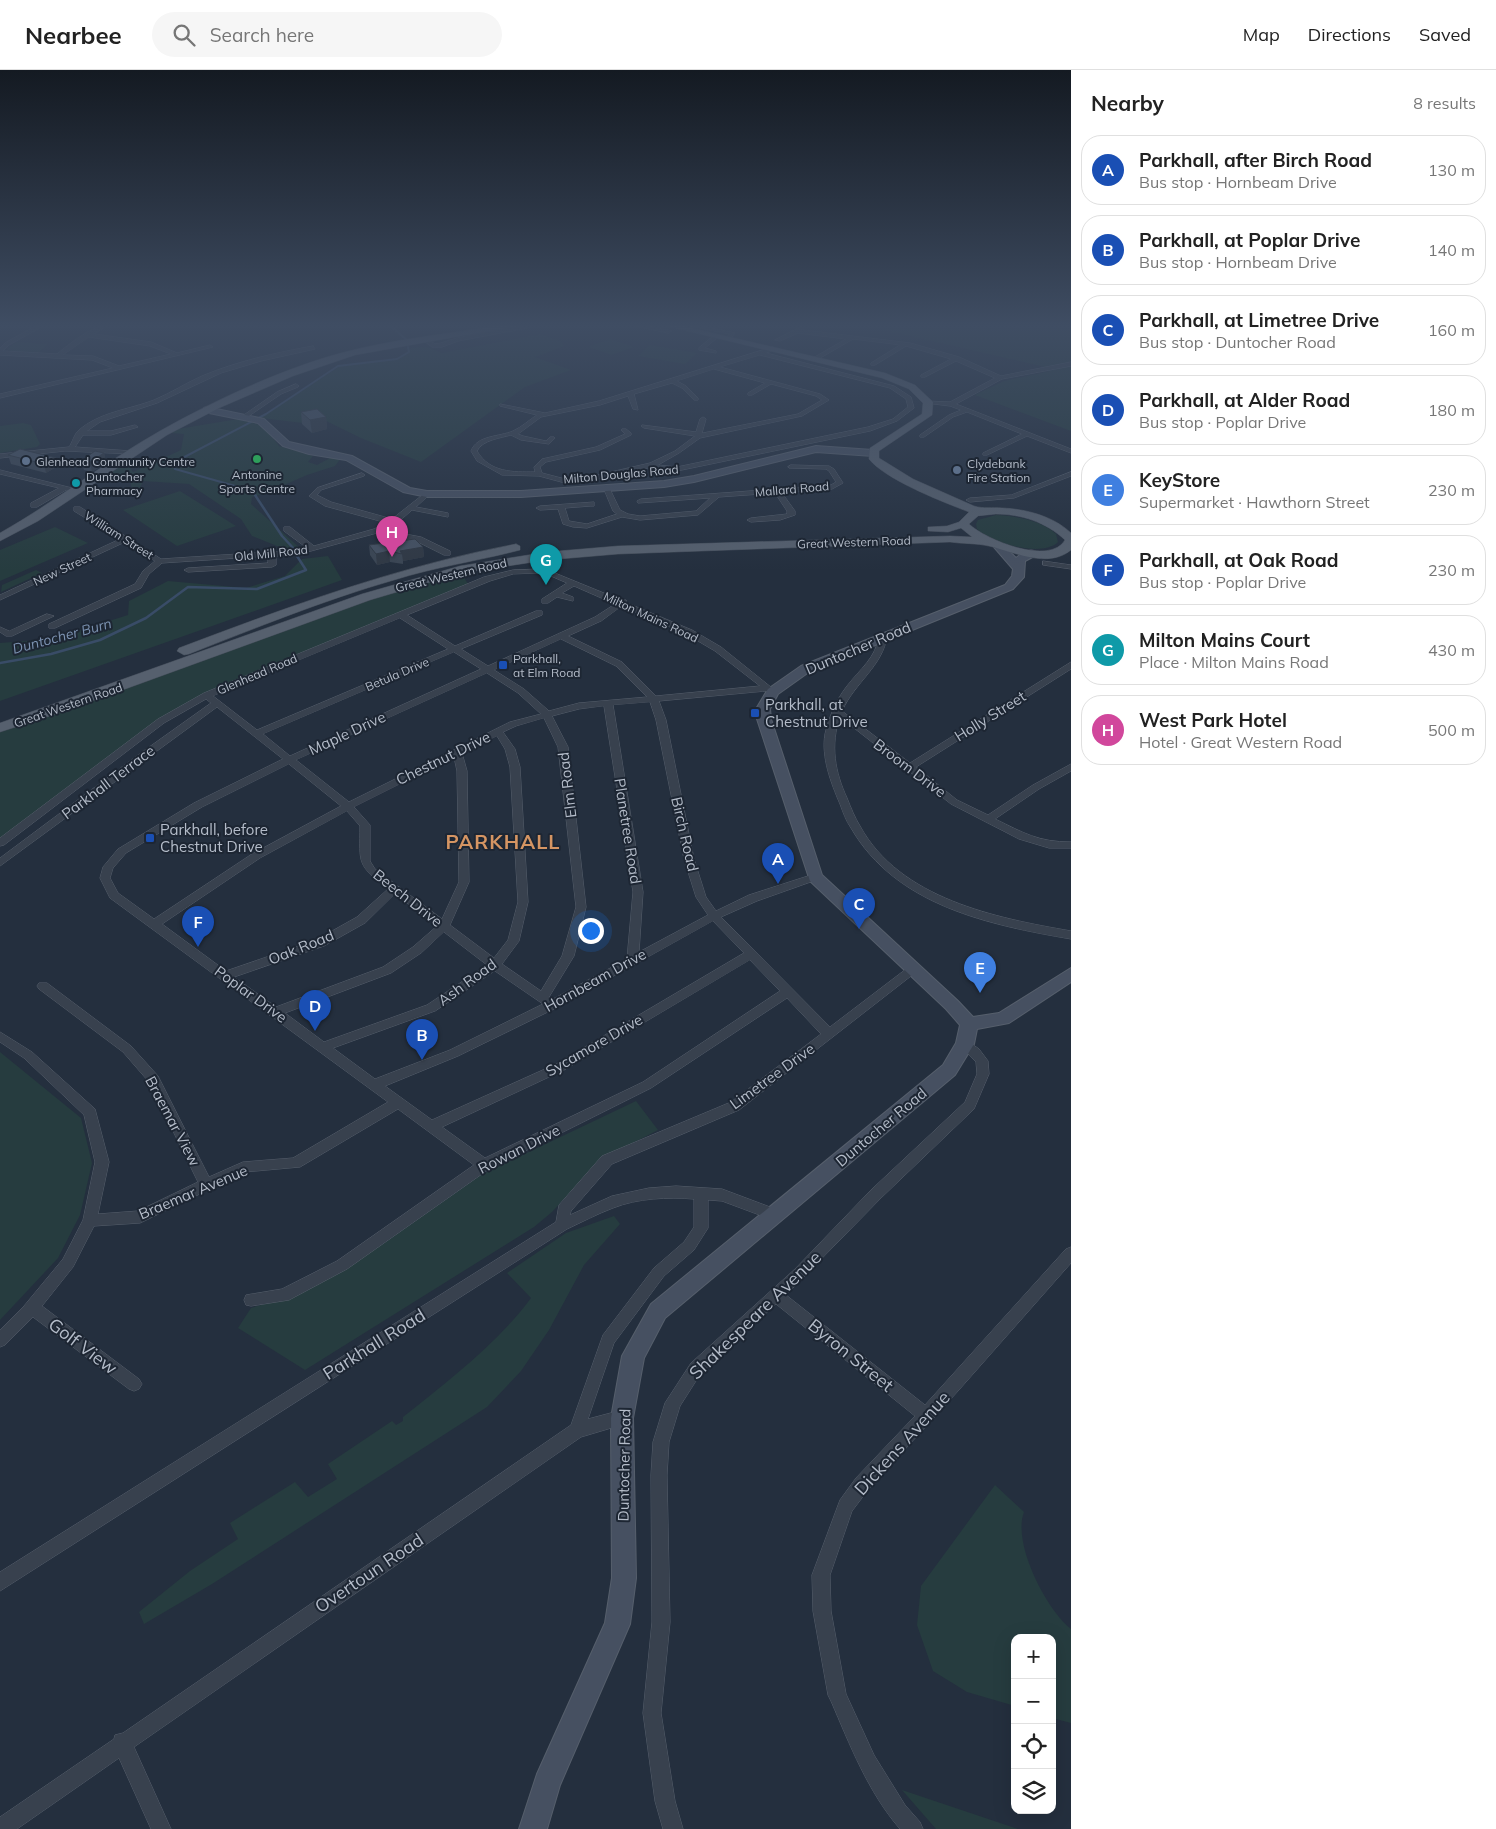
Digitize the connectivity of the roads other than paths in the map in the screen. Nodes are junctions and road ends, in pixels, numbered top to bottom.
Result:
1 (139, 407) edge
2 (214, 407) edge
3 (261, 407) edge
4 (512, 407) edge
5 (579, 407) edge
6 (814, 407) edge
7 (911, 407) edge
8 (929, 407) edge
9 (959, 407) edge
10 (207, 410) junction
11 (967, 410) junction
12 (544, 414) junction
13 (246, 418) junction
14 (703, 419) dead end
15 (644, 426) dead end
16 (135, 427) dead end
17 (624, 430) dead end
18 (79, 433) junction
19 (512, 433) junction
20 (704, 434) junction
21 (1027, 434) junction
22 (922, 436) dead end
23 (552, 438) dead end
24 (72, 447) junction
25 (771, 450) junction
26 (1071, 451) edge
27 (130, 453) junction
28 (873, 453) junction
29 (985, 454) dead end
30 (0, 456) edge
31 (781, 457) junction
32 (652, 465) junction
33 (791, 467) dead end
34 (4, 473) edge
35 (538, 474) junction
36 (1071, 474) edge
37 (362, 475) dead end
38 (1063, 477) junction
39 (0, 478) edge
40 (1071, 480) edge
41 (606, 487) junction
42 (66, 488) junction
43 (925, 488) junction
44 (78, 491) junction
45 (777, 491) junction
46 (637, 492) dead end
47 (427, 494) junction
48 (717, 495) junction
49 (970, 500) dead end
50 (641, 501) junction
51 (591, 504) dead end
52 (34, 505) dead end
53 (560, 506) junction
54 (412, 508) junction
55 (540, 508) dead end
56 (77, 509) dead end
57 (647, 512) dead end
58 (981, 512) junction
59 (622, 514) junction
60 (445, 515) dead end
61 (751, 520) dead end
62 (1044, 520) junction
63 (393, 522) junction
64 (963, 522) junction
65 (1071, 524) edge
66 (287, 529) dead end
67 (5, 531) edge
68 (377, 531) junction
69 (0, 538) edge
70 (1071, 539) edge
71 (124, 540) junction
72 (986, 542) junction
73 (1071, 543) edge
74 (999, 547) junction
75 (313, 549) junction
76 (447, 553) dead end
77 (1033, 554) junction
78 (272, 555) junction
79 (1049, 558) junction
80 (1071, 559) edge
81 (160, 561) junction
82 (1018, 567) junction
83 (1071, 568) edge
84 (188, 570) dead end
85 (545, 571) joint
86 (573, 583) junction
87 (556, 594) junction
88 (0, 598) edge
89 (570, 599) dead end
90 (545, 601) dead end
91 (623, 602) junction
92 (539, 613) dead end
93 (401, 615) junction
94 (50, 616) dead end
95 (52, 626) dead end
96 (0, 629) edge
97 (560, 635) junction
98 (883, 636) junction
99 (456, 649) junction
100 (1071, 665) edge
101 (487, 668) junction
102 (769, 690) junction
103 (207, 695) junction
104 (652, 698) junction
105 (608, 702) junction
106 (217, 703) junction
107 (837, 711) junction
108 (546, 714) junction
109 (0, 718) edge
110 (0, 728) edge
111 (498, 731) junction
112 (255, 734) junction
113 (457, 751) junction
114 (289, 760) junction
115 (1071, 767) edge
116 (908, 768) junction
117 (348, 806) junction
118 (987, 820) junction
119 (0, 843) edge
120 (1071, 845) edge
121 (0, 864) edge
122 (815, 877) junction
123 (394, 889) junction
124 (114, 894) joint
125 (714, 916) junction
126 (154, 924) junction
127 (444, 926) junction
128 (1071, 935) edge
129 (751, 954) junction
130 (633, 960) junction
131 (495, 965) junction
132 (914, 969) junction
133 (1071, 974) edge
134 (224, 976) junction
135 (43, 986) dead end
136 (788, 992) junction
137 (548, 1002) junction
138 (276, 1012) junction
139 (829, 1034) junction
140 (967, 1034) junction
141 (0, 1036) edge
142 (324, 1047) junction
143 (376, 1084) junction
144 (398, 1102) junction
145 (432, 1126) junction
146 (484, 1165) junction
147 (206, 1184) junction
148 (701, 1193) junction
149 (773, 1214) junction
150 (90, 1220) junction
151 (562, 1225) junction
152 (1071, 1253) edge
153 (776, 1295) junction
154 (250, 1300) dead end
155 (32, 1307) junction
156 (0, 1340) edge
157 (134, 1384) dead end
158 (926, 1415) junction
159 (622, 1418) junction
160 (577, 1430) junction
161 (0, 1582) edge
162 (122, 1742) junction
163 (0, 1829) edge
164 (161, 1829) edge
165 (533, 1829) edge
166 (673, 1829) edge
167 (914, 1829) edge

1 - 18 street
2 - 10 main road
3 - 13 street
4 - 12 street
5 - 12 street
6 - 20 street
7 - 25 street
8 - 28 main road
9 - 11 street
10 - 13 main road
10 - 27 main road
11 - 21 street
11 - 22 street
12 - 19 street
13 - 47 main road, Milton Douglas Road
14 - 20 street
15 - 20 street
16 - 18 street
17 - 35 street
18 - 24 street
19 - 23 street
19 - 35 street
20 - 32 street
21 - 26 street
21 - 29 street
24 - 27 street
24 - 30 street
25 - 31 street
25 - 32 street
27 - 44 main road
28 - 31 main road, Milton Douglas Road
28 - 43 main road
31 - 41 main road, Milton Douglas Road
32 - 35 street
33 - 45 street, Mallard Road
34 - 39 street
34 - 42 street
36 - 38 street
37 - 63 street
38 - 40 street
38 - 49 street
41 - 47 main road, Milton Douglas Road
41 - 59 street
42 - 44 street
42 - 52 street
43 - 58 main road
43 - 64 main road
44 - 67 main road
45 - 48 street, Mallard Road
45 - 61 street
46 - 50 street
47 - 54 street, Old Mill Road
48 - 50 street, Mallard Road
48 - 59 street
50 - 57 street
51 - 53 street
53 - 55 street
53 - 59 street
54 - 60 street
54 - 63 street, Old Mill Road
56 - 71 street, William Street
58 - 62 main road
58 - 64 main road, Great Western Road
62 - 65 main road
62 - 70 main road
63 - 68 street, Old Mill Road
64 - 72 main road
64 - 109 main road, Great Western Road
66 - 75 street
67 - 69 main road
68 - 75 street, Old Mill Road
68 - 76 street
70 - 73 main road
71 - 81 street, William Street
71 - 88 street, New Street
72 - 74 main road
72 - 110 main road, Great Western Road
73 - 79 main road
74 - 77 main road
74 - 82 main road
75 - 78 street, Old Mill Road
77 - 79 main road
77 - 82 main road, Duntocher Road
78 - 81 street, Old Mill Road
78 - 84 street
79 - 80 main road
79 - 83 street
81 - 95 street
82 - 98 main road, Duntocher Road
85 - 86 street, Milton Mains Road
85 - 93 street, Glenhead Road
86 - 87 street
86 - 91 street, Milton Mains Road
87 - 89 street
87 - 90 street
91 - 97 street, Maple Drive
91 - 102 street, Milton Mains Road
92 - 99 street, Betula Drive
93 - 99 street, Elm Road
93 - 103 street, Glenhead Road
94 - 96 street
97 - 101 street, Maple Drive
97 - 104 street, Birch Road
98 - 102 main road, Duntocher Road
98 - 107 street
99 - 101 street, Elm Road
99 - 112 street, Betula Drive
100 - 116 street, Holly Street
101 - 108 street, Elm Road
101 - 114 street, Maple Drive
102 - 104 street, Chestnut Drive
102 - 122 main road
103 - 106 street, Beech Drive
103 - 119 street, Glenhead Road
104 - 105 street, Chestnut Drive
104 - 125 street, Birch Road
105 - 108 street, Chestnut Drive
105 - 130 street, Planetree Road
106 - 112 street, Beech Drive
106 - 121 street, Parkhall Terrace
107 - 116 street, Broom Drive
107 - 128 street
108 - 111 street, Chestnut Drive
108 - 137 street, Elm Road
111 - 113 street, Chestnut Drive
111 - 131 street, Ash Road
112 - 114 street, Beech Drive
113 - 117 street, Chestnut Drive
113 - 127 street
114 - 117 street, Beech Drive
114 - 124 street, Maple Drive
115 - 118 street
116 - 118 street, Broom Drive
117 - 123 street, Beech Drive
117 - 126 street, Chestnut Drive
118 - 120 street, Broom Drive
122 - 125 street, Hornbeam Drive
122 - 132 main road
123 - 127 street, Beech Drive
123 - 134 street, Oak Road
124 - 126 street, Poplar Drive
125 - 129 street, Birch Road
125 - 130 street, Hornbeam Drive
126 - 134 street, Poplar Drive
127 - 131 street, Beech Drive
127 - 138 street
129 - 136 street, Birch Road
129 - 145 street, Sycamore Drive
130 - 137 street, Hornbeam Drive
131 - 137 street, Beech Drive
131 - 142 street, Ash Road
132 - 139 street, Limetree Drive
132 - 140 main road
133 - 140 main road
134 - 138 street, Poplar Drive
135 - 147 street, Braemar View
136 - 139 street, Birch Road
136 - 146 street, Rowan Drive
137 - 143 street, Hornbeam Drive
138 - 142 street, Poplar Drive
139 - 151 street, Limetree Drive
140 - 149 main road, Duntocher Road
140 - 153 street, Shakespeare Avenue
141 - 150 street
142 - 143 street, Poplar Drive
143 - 144 street, Poplar Drive
144 - 145 street, Poplar Drive
144 - 147 street, Braemar Avenue
145 - 146 street, Poplar Drive
146 - 154 street, Rowan Drive
147 - 150 street, Braemar Avenue
148 - 149 street, Parkhall Road
148 - 151 street, Parkhall Road
148 - 160 street
149 - 159 main road, Duntocher Road
150 - 155 street
151 - 161 street, Parkhall Road
152 - 158 street, Dickens Avenue
153 - 158 street, Byron Street
153 - 166 street, Shakespeare Avenue
155 - 156 street
155 - 157 street, Golf View
158 - 167 street, Dickens Avenue
159 - 160 street, Overtoun Road
159 - 165 main road, Duntocher Road
160 - 162 street, Overtoun Road
162 - 163 street, Overtoun Road
162 - 164 street

